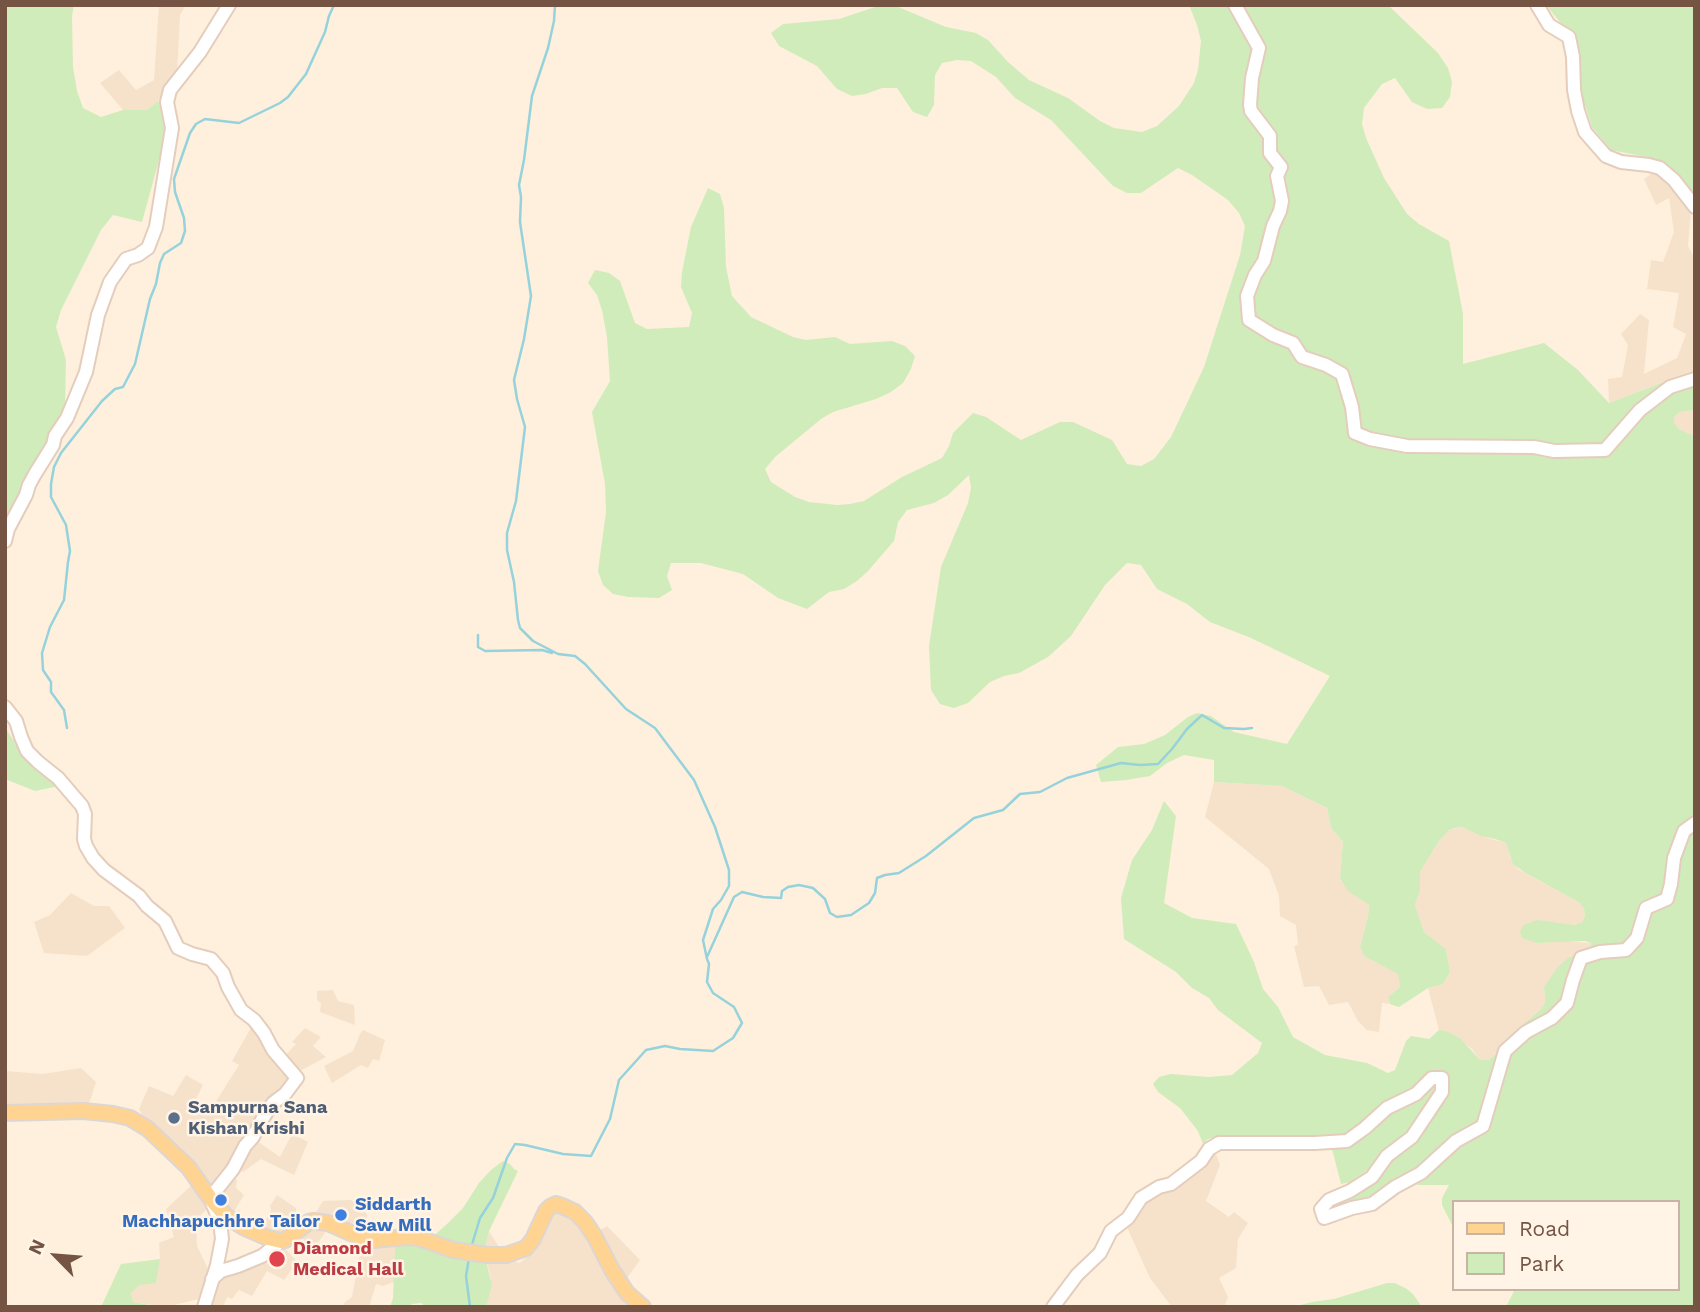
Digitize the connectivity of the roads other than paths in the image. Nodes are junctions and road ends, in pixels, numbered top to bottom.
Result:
1 (229, 5) edge
2 (1235, 5) edge
3 (1537, 5) edge
4 (1695, 207) edge
5 (1695, 379) edge
6 (5, 541) edge
7 (5, 707) edge
8 (1695, 823) edge
9 (5, 1113) edge
10 (210, 1198) junction
11 (281, 1241) junction
12 (212, 1280) junction
13 (204, 1307) edge
14 (643, 1307) edge
15 (1053, 1307) edge

1 - 6 street
2 - 5 street
3 - 4 street
7 - 10 street
8 - 15 street
9 - 10 main road
10 - 11 main road
10 - 12 street
11 - 12 street
11 - 14 main road
12 - 13 street

